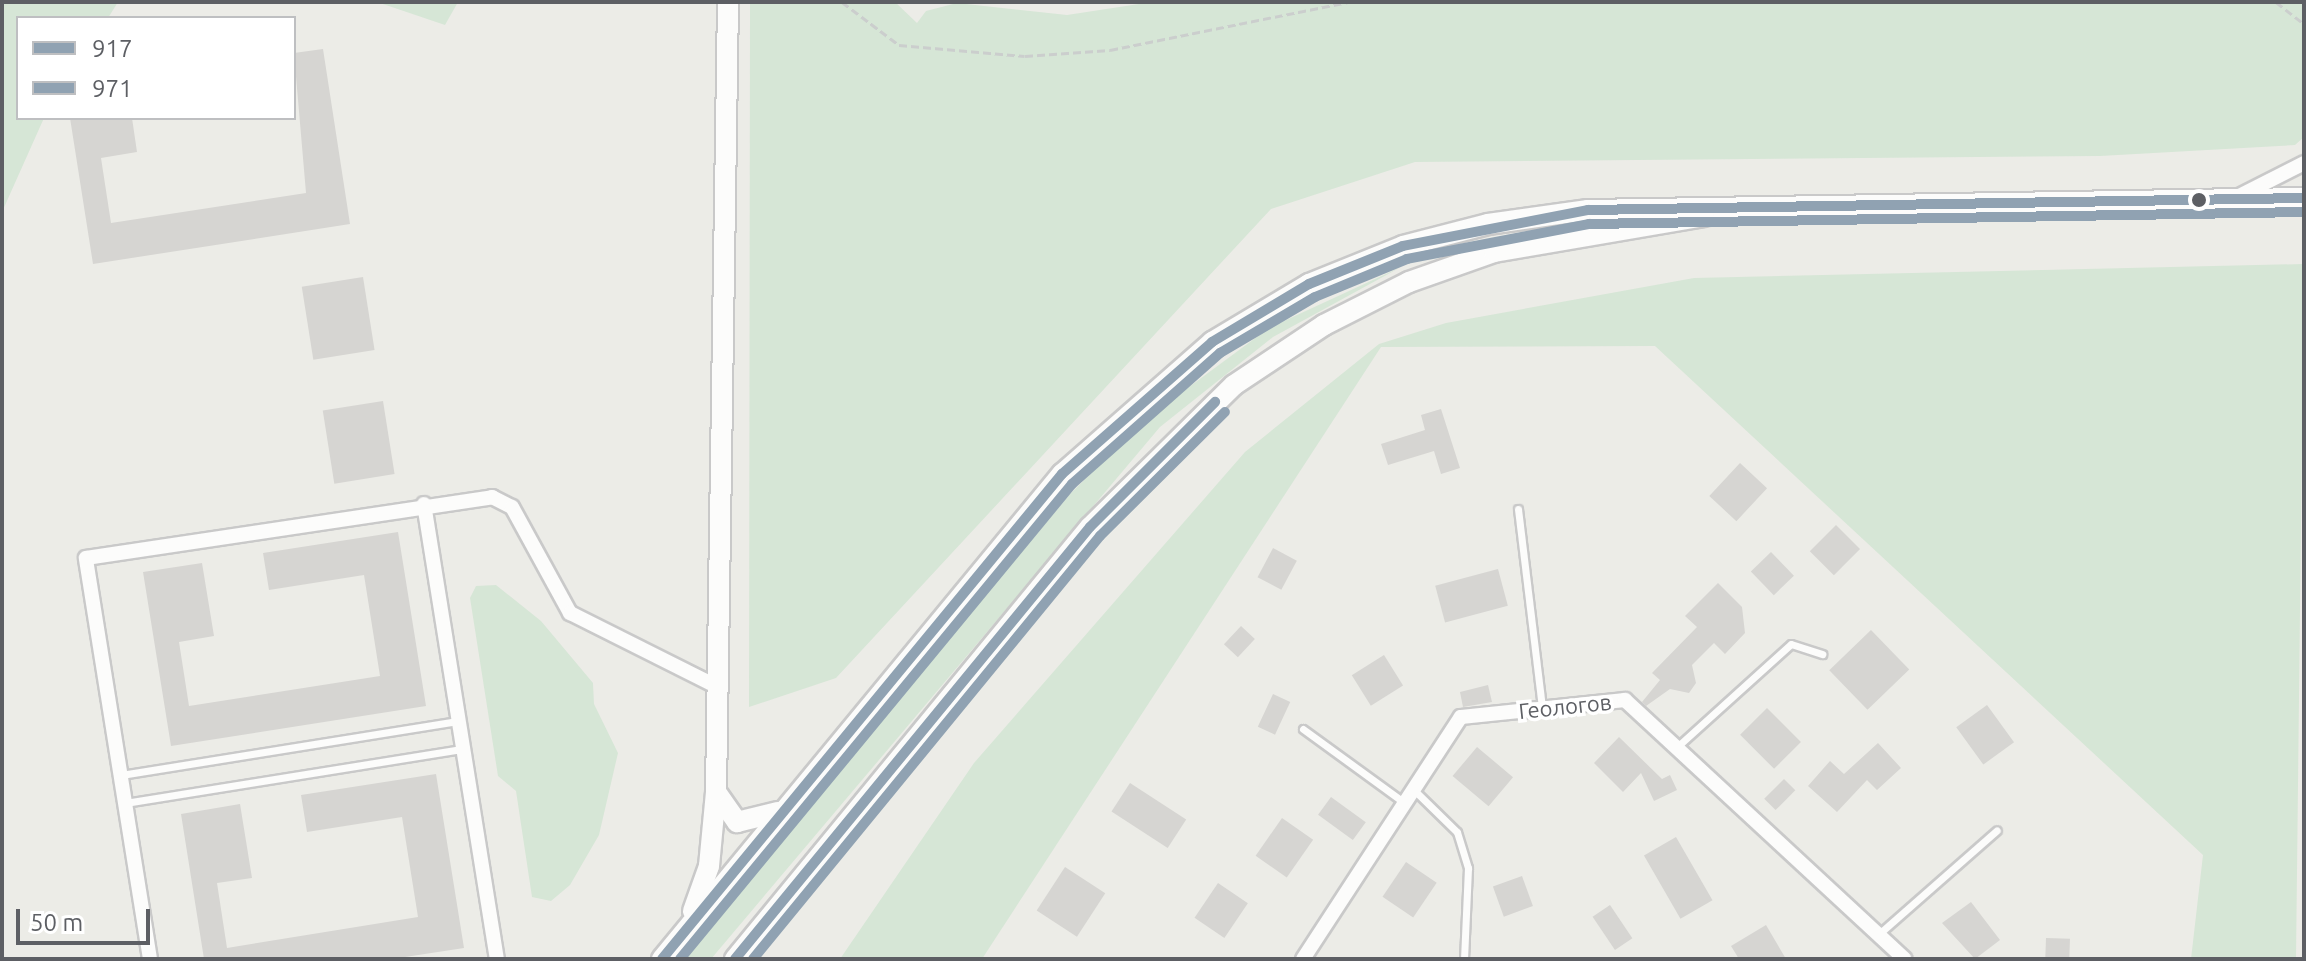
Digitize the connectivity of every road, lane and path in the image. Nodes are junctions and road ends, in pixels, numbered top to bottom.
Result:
1 (728, 2) edge
2 (842, 2) edge
3 (1347, 2) edge
4 (2276, 2) edge
5 (2304, 24) edge
6 (2304, 163) edge
7 (2304, 198) edge
8 (2233, 199) junction
9 (1748, 208) junction
10 (424, 504) junction
11 (1518, 509) dead end
12 (1822, 654) dead end
13 (718, 687) junction
14 (1542, 708) junction
15 (458, 721) junction
16 (1303, 729) dead end
17 (1678, 746) junction
18 (463, 749) junction
19 (120, 775) junction
20 (1414, 790) junction
21 (716, 792) junction
22 (125, 803) junction
23 (1405, 803) junction
24 (783, 808) junction
25 (1997, 830) dead end
26 (1881, 932) junction
27 (679, 939) junction
28 (150, 959) edge
29 (497, 959) edge
30 (662, 959) edge
31 (735, 959) edge
32 (1303, 959) edge
33 (1464, 959) edge
34 (1905, 959) edge

1 - 13 main road
2 - 3 path
4 - 5 path
6 - 8 street
7 - 8 main road
8 - 9 main road
9 - 24 main road
9 - 31 main road
10 - 13 street
10 - 15 street
10 - 19 street
11 - 14 lane
12 - 17 lane
13 - 21 main road
14 - 17 street, Геологов
14 - 20 street, Геологов
15 - 18 street
15 - 19 lane
16 - 23 lane
17 - 26 street, Геологов
18 - 22 lane
18 - 29 street
19 - 22 street
20 - 23 street, Геологов
20 - 33 lane
21 - 24 main road
21 - 27 main road
22 - 28 street
23 - 32 street, Геологов
24 - 27 main road
25 - 26 lane
26 - 34 street, Геологов
27 - 30 main road

